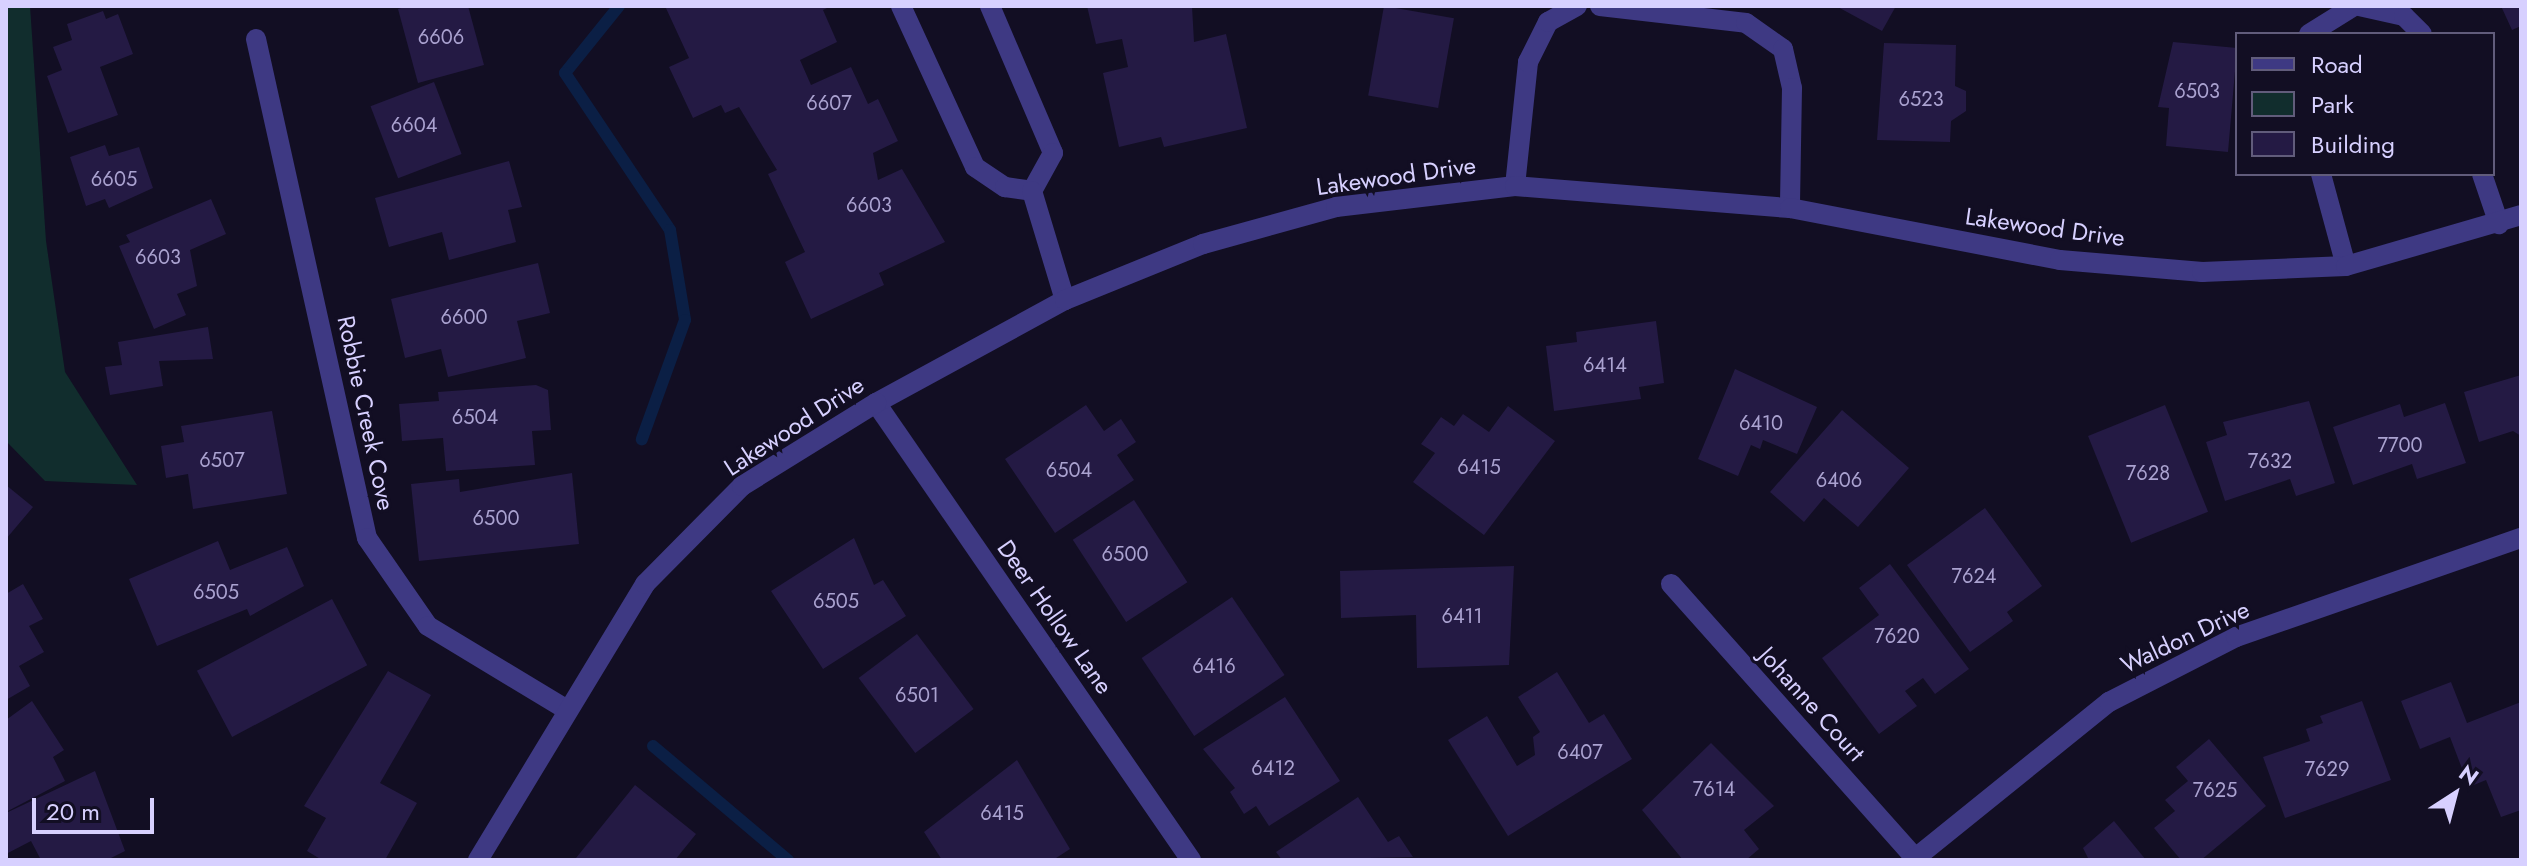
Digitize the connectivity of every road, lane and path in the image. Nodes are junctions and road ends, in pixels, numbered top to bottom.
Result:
1 (901, 6) edge
2 (990, 6) edge
3 (1577, 6) edge
4 (1600, 6) edge
5 (2356, 6) edge
6 (2312, 32) edge
7 (2420, 32) edge
8 (256, 39) dead end
9 (2322, 176) edge
10 (2483, 176) edge
11 (1515, 186) junction
12 (1032, 191) junction
13 (1790, 208) junction
14 (2521, 215) edge
15 (2499, 224) junction
16 (2346, 266) junction
17 (1065, 300) junction
18 (876, 403) junction
19 (2521, 538) edge
20 (1671, 584) dead end
21 (564, 708) junction
22 (1914, 859) edge
23 (478, 860) edge
24 (1191, 860) edge

1 - 12 street
2 - 12 street
3 - 11 street
4 - 13 street
5 - 6 street
5 - 7 street
8 - 21 street, Robbie Creek Cove
9 - 16 street
10 - 15 street
11 - 13 street, Lakewood Drive
11 - 17 street, Lakewood Drive
12 - 17 street
13 - 16 street, Lakewood Drive
14 - 15 street, Lakewood Drive
15 - 16 street, Lakewood Drive
17 - 18 street, Lakewood Drive
18 - 21 street, Lakewood Drive
18 - 24 street, Deer Hollow Lane
19 - 22 street, Waldon Drive
20 - 22 street, Johanne Court
21 - 23 street, Lakewood Drive

